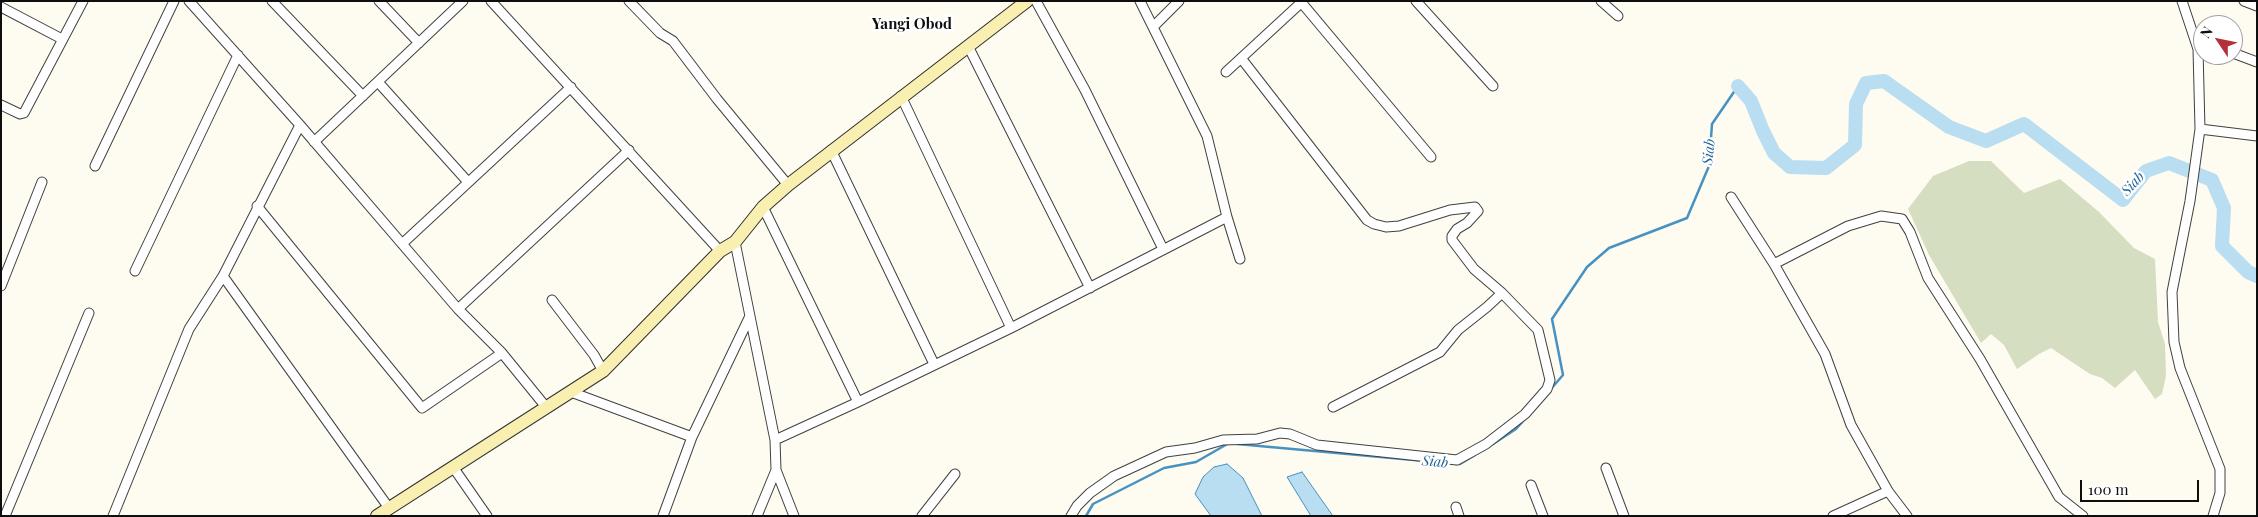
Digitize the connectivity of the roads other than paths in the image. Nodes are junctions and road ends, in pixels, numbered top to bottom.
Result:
1 (83, 1) edge
2 (174, 1) edge
3 (189, 1) edge
4 (272, 1) edge
5 (379, 1) edge
6 (463, 1) edge
7 (491, 1) edge
8 (629, 1) edge
9 (1027, 1) edge
10 (1036, 1) edge
11 (1140, 1) edge
12 (1179, 1) edge
13 (1416, 1) edge
14 (1601, 1) edge
15 (2182, 1) edge
16 (2244, 1) edge
17 (1302, 2) edge
18 (2257, 6) edge
19 (1, 7) edge
20 (1618, 16) dead end
21 (1154, 26) junction
22 (2193, 30) edge
23 (62, 39) junction
24 (419, 43) junction
25 (968, 46) junction
26 (238, 55) junction
27 (2243, 57) edge
28 (1241, 58) junction
29 (2257, 62) edge
30 (2200, 65) edge
31 (1226, 72) dead end
32 (378, 82) junction
33 (1494, 86) dead end
34 (572, 87) junction
35 (363, 96) junction
36 (901, 96) junction
37 (1, 105) edge
38 (300, 125) junction
39 (2200, 129) junction
40 (2257, 136) edge
41 (314, 142) junction
42 (629, 150) junction
43 (831, 150) junction
44 (1431, 157) dead end
45 (95, 166) dead end
46 (42, 182) dead end
47 (468, 182) junction
48 (788, 185) junction
49 (1731, 197) dead end
50 (257, 206) junction
51 (763, 207) junction
52 (1227, 217) junction
53 (735, 242) junction
54 (402, 244) junction
55 (1163, 249) junction
56 (720, 251) junction
57 (1240, 259) dead end
58 (1774, 264) junction
59 (135, 271) dead end
60 (223, 276) junction
61 (1, 286) edge
62 (1090, 288) junction
63 (1502, 293) junction
64 (552, 300) dead end
65 (458, 309) junction
66 (89, 313) dead end
67 (750, 316) junction
68 (1011, 328) junction
69 (502, 353) junction
70 (934, 364) junction
71 (603, 371) junction
72 (571, 392) junction
73 (858, 402) junction
74 (546, 407) junction
75 (1333, 407) dead end
76 (692, 437) junction
77 (775, 440) junction
78 (453, 467) junction
79 (1606, 468) dead end
80 (776, 470) junction
81 (955, 474) dead end
82 (1531, 485) dead end
83 (1888, 491) junction
84 (6, 499) edge
85 (1456, 506) dead end
86 (389, 508) junction
87 (5, 516) edge
88 (113, 516) edge
89 (377, 516) edge
90 (487, 516) edge
91 (663, 516) edge
92 (757, 516) edge
93 (794, 516) edge
94 (922, 516) edge
95 (1071, 516) edge
96 (1459, 516) edge
97 (1543, 516) edge
98 (1624, 516) edge
99 (1833, 516) edge
100 (1907, 516) edge
101 (2083, 516) edge
102 (2213, 516) edge

1 - 23 street
2 - 45 street
3 - 26 street
4 - 35 street
5 - 24 street
6 - 24 street
7 - 34 street
8 - 48 street
9 - 25 street
10 - 55 street
11 - 21 street
12 - 21 street
13 - 33 street
14 - 20 street
15 - 22 street
16 - 18 street
17 - 28 street
17 - 44 street
19 - 23 street
21 - 52 street
23 - 37 street
24 - 32 street
25 - 36 street
25 - 62 street
26 - 38 street
26 - 59 street
27 - 29 street
28 - 31 street
28 - 63 street
30 - 39 street
32 - 35 street
32 - 47 street
34 - 42 street
34 - 47 street
35 - 41 street
36 - 43 street
36 - 68 street
38 - 41 street
38 - 50 street
39 - 40 street
39 - 102 street
41 - 54 street
42 - 56 street
42 - 65 street
43 - 48 street
43 - 70 street
46 - 61 street
47 - 54 street
48 - 51 street
49 - 58 street
50 - 60 street
50 - 69 street
51 - 53 street
51 - 73 street
52 - 55 street
52 - 57 street
53 - 56 street
53 - 67 street
54 - 65 street
55 - 62 street
56 - 71 street
58 - 83 street
58 - 101 street
60 - 86 street
60 - 88 street
62 - 68 street
63 - 75 street
63 - 95 street
64 - 71 street
65 - 69 street
66 - 84 street
67 - 76 street
67 - 77 street
68 - 70 street
69 - 74 street
70 - 73 street
71 - 72 street
72 - 74 street
72 - 76 street
73 - 77 street
74 - 78 street
76 - 91 street
77 - 80 street
78 - 86 street
78 - 90 street
79 - 98 street
80 - 92 street
80 - 93 street
81 - 94 street
82 - 97 street
83 - 99 street
83 - 100 street
84 - 87 street
85 - 96 street
86 - 89 street

